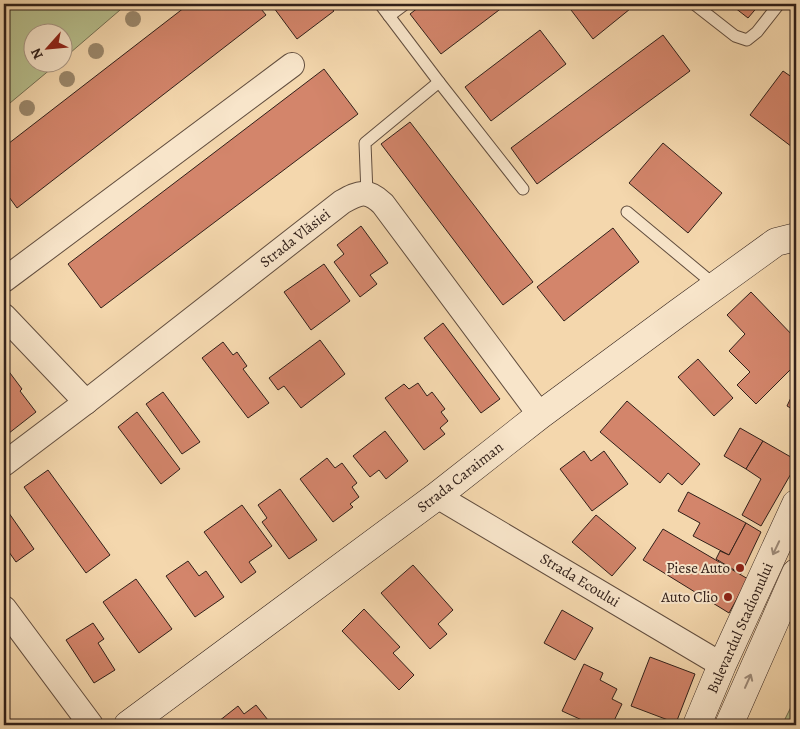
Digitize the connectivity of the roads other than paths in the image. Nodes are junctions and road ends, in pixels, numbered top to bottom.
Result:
1 (380, 4) edge
2 (405, 4) edge
3 (694, 4) edge
4 (779, 4) edge
5 (390, 16) junction
6 (292, 65) dead end
7 (439, 82) junction
8 (523, 189) dead end
9 (367, 194) junction
10 (627, 212) dead end
11 (790, 236) edge
12 (4, 280) edge
13 (716, 286) junction
14 (4, 316) edge
15 (86, 402) junction
16 (540, 415) junction
17 (4, 464) edge
18 (437, 496) junction
19 (796, 504) edge
20 (796, 573) edge
21 (4, 608) edge
22 (722, 665) junction
23 (91, 725) edge
24 (128, 725) edge
25 (697, 725) edge
26 (728, 725) edge

1 - 5 lane
2 - 5 lane
3 - 4 lane
5 - 7 lane
6 - 12 street
7 - 8 lane
7 - 9 lane
9 - 15 street, Strada Vlăsiei
9 - 16 street
10 - 13 lane
11 - 13 main road, Strada Caraiman
13 - 16 main road, Strada Caraiman
14 - 15 street
15 - 17 street, Strada Vlăsiei
16 - 18 main road, Strada Caraiman
18 - 22 street, Strada Ecoului
18 - 24 main road, Strada Caraiman
19 -> 22 main road, Bulevardul Stadionului
26 -> 20 main road, Bulevardul Stadionului
21 - 23 street
22 - 25 main road, Bulevardul Stadionului

